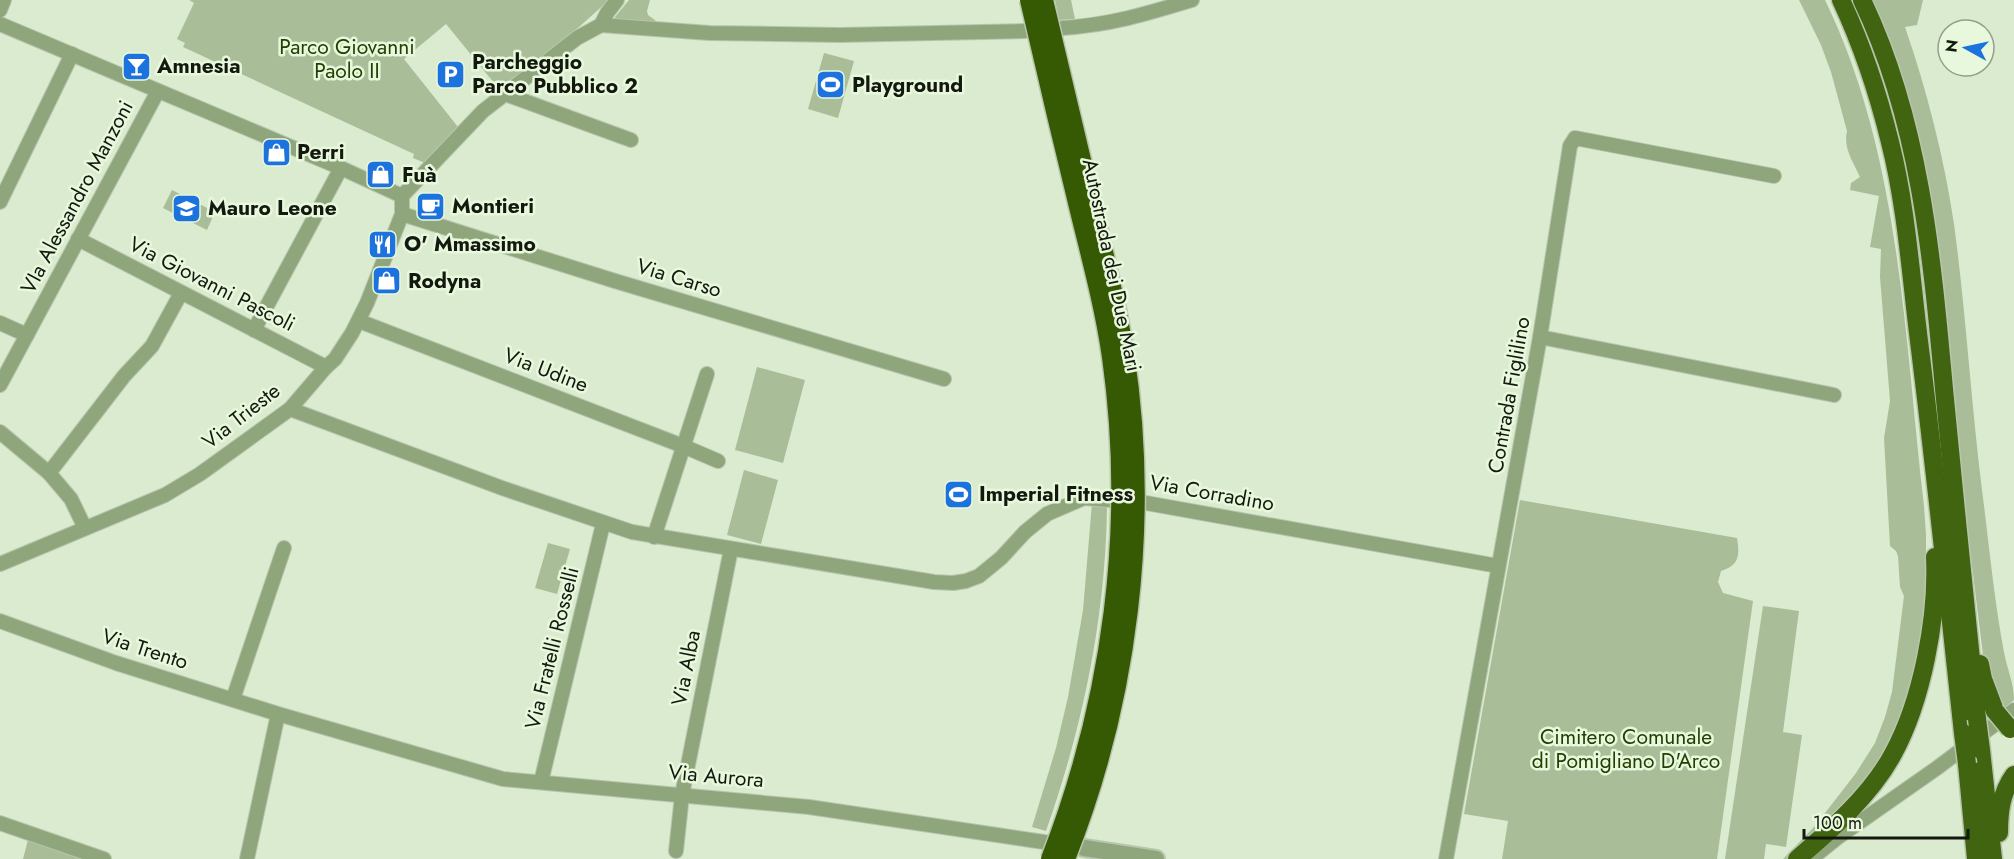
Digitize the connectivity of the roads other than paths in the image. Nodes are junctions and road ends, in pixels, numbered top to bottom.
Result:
1 (4, 0) edge
2 (617, 0) edge
3 (1029, 0) edge
4 (1044, 0) edge
5 (1192, 0) edge
6 (1841, 0) edge
7 (1862, 0) edge
8 (0, 10) edge
9 (0, 24) edge
10 (601, 25) junction
11 (1062, 28) dead end
12 (1025, 31) dead end
13 (72, 54) junction
14 (158, 91) junction
15 (505, 94) junction
16 (631, 140) dead end
17 (341, 168) junction
18 (1774, 176) dead end
19 (402, 196) junction
20 (0, 202) edge
21 (402, 214) junction
22 (78, 239) junction
23 (181, 293) junction
24 (359, 321) junction
25 (0, 323) edge
26 (254, 330) junction
27 (27, 335) junction
28 (1540, 337) junction
29 (326, 367) junction
30 (707, 374) dead end
31 (944, 379) dead end
32 (0, 385) edge
33 (1834, 394) dead end
34 (290, 409) junction
35 (0, 432) edge
36 (683, 446) junction
37 (718, 461) dead end
38 (49, 472) junction
39 (1938, 496) junction
40 (603, 524) junction
41 (85, 528) junction
42 (654, 537) junction
43 (284, 548) dead end
44 (731, 549) junction
45 (1959, 550) junction
46 (0, 564) edge
47 (1498, 566) junction
48 (0, 621) edge
49 (233, 699) junction
50 (2014, 710) edge
51 (278, 714) junction
52 (2012, 731) edge
53 (2014, 775) edge
54 (541, 782) junction
55 (1969, 787) junction
56 (682, 795) junction
57 (0, 823) edge
58 (1084, 848) joint
59 (676, 850) dead end
60 (104, 859) edge
61 (247, 859) edge
62 (1050, 859) edge
63 (1066, 859) edge
64 (1156, 859) edge
65 (1446, 859) edge
66 (1797, 859) edge
67 (1811, 859) edge
68 (1969, 859) edge
69 (1977, 859) edge
70 (1993, 859) edge
71 (1998, 859) edge

1 - 8 street
2 - 10 street
3 - 62 highway, Autostrada dei Due Mari, bridge
4 - 63 highway, Autostrada dei Due Mari, bridge
5 - 11 street
6 - 39 highway
7 - 45 highway
9 - 13 street
10 - 12 street
10 - 15 street
13 - 14 street
13 - 20 street
14 - 17 street
14 - 22 street, VIa Alessandro Manzoni
15 - 16 street
15 - 19 street
17 - 19 street
17 - 26 street
18 - 28 street, Contrada Figlilino
19 - 21 street, Via Trieste
21 - 24 street, Via Trieste
21 - 31 street, Via Carso
22 - 23 street, Via Giovanni Pascoli
22 - 27 street, VIa Alessandro Manzoni
23 - 26 street, Via Giovanni Pascoli
23 - 38 street
24 - 29 street, Via Trieste
24 - 36 street, Via Udine
25 - 27 street
26 - 29 street, Via Giovanni Pascoli
27 - 32 street, VIa Alessandro Manzoni
28 - 33 street
28 - 47 street, Contrada Figlilino
29 - 34 street, Via Trieste
30 - 36 street
34 - 40 street, Via Corradino
34 - 41 street, Via Trieste
35 - 38 street
36 - 37 street, Via Udine
36 - 42 street
38 - 41 street
39 - 55 highway, bridge
39 - 66 highway
40 - 42 street, Via Corradino
40 - 54 street, Via Fratelli Rosselli
41 - 46 street, Via Trieste
42 - 44 street, Via Corradino
43 - 49 street
44 - 47 street, Via Corradino
44 - 56 street, Via Alba
45 - 52 highway, bridge
45 - 70 highway, bridge
47 - 65 street, Contrada Figlilino
48 - 49 street, Via Trento
49 - 51 street, Via Trento
50 - 67 street
51 - 54 street, Via Aurora
51 - 61 street
53 - 71 highway
54 - 56 street, Via Aurora
55 - 68 highway
55 - 69 highway
56 - 58 street, Via Aurora
56 - 59 street, Via Alba
57 - 60 street
58 - 64 street, Via Aurora

